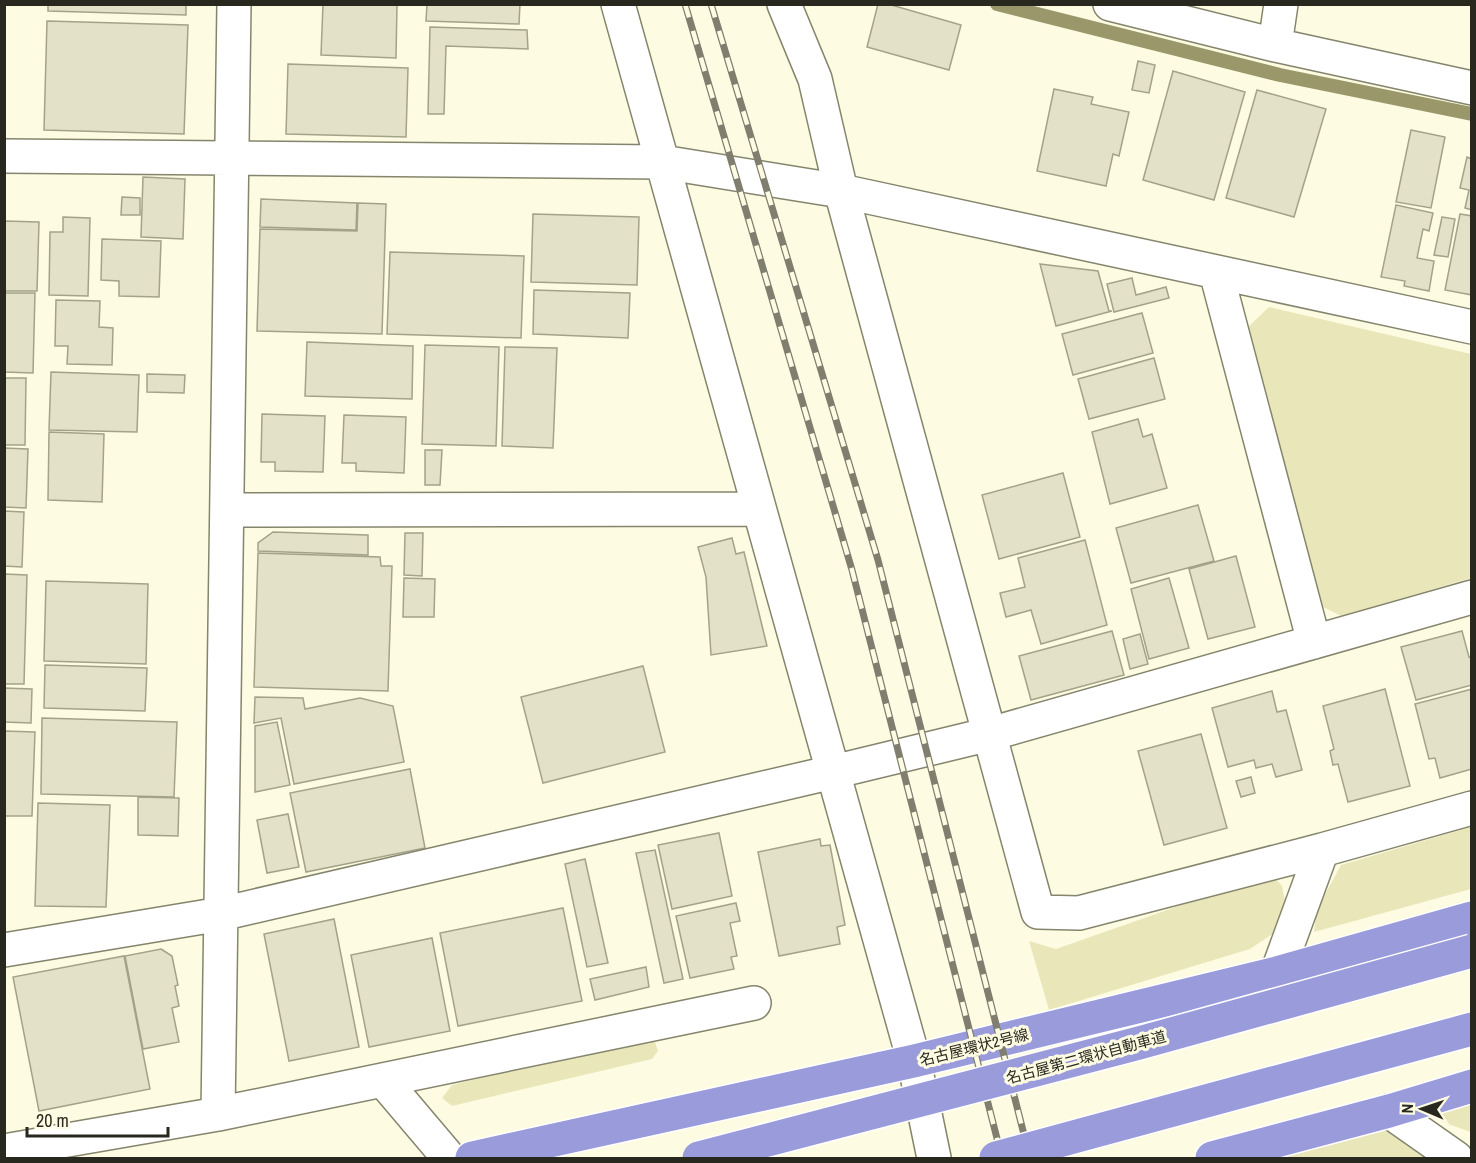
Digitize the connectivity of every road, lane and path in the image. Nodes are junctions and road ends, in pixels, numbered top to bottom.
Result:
1 (234, 4) edge
2 (618, 4) edge
3 (784, 4) edge
4 (1110, 4) edge
5 (1281, 4) edge
6 (1275, 45) junction
7 (1472, 88) edge
8 (4, 156) edge
9 (232, 158) junction
10 (662, 162) junction
11 (841, 191) junction
12 (1216, 272) junction
13 (1472, 327) edge
14 (758, 509) junction
15 (227, 510) junction
16 (1472, 597) edge
17 (1314, 642) junction
18 (990, 734) junction
19 (833, 772) junction
20 (1472, 808) edge
21 (1322, 850) junction
22 (221, 914) junction
23 (1472, 918) edge
24 (4, 950) edge
25 (1472, 951) edge
26 (1277, 973) junction
27 (754, 1003) dead end
28 (1472, 1029) edge
29 (914, 1062) junction
30 (383, 1080) junction
31 (1472, 1086) edge
32 (1389, 1112) junction
33 (218, 1114) junction
34 (4, 1151) edge
35 (449, 1158) edge
36 (472, 1158) edge
37 (699, 1158) edge
38 (934, 1158) edge
39 (996, 1158) edge
40 (1212, 1158) edge
41 (1456, 1158) edge

1 - 9 street
2 - 10 street
3 - 11 street
4 - 6 street
5 - 6 street
6 - 7 street
8 - 9 street
9 - 10 street
9 - 15 street
10 - 11 street
10 - 14 street
11 - 12 street
11 - 18 street
12 - 13 street
12 - 17 street
14 - 15 street
14 - 19 street
15 - 22 street
16 - 17 street
17 - 18 street
18 - 19 street
18 - 21 street
19 - 22 street
19 - 29 street
20 - 21 street
21 - 26 street
22 - 24 street
22 - 33 street
23 - 26 highway, 名古屋環状2号線
25 - 37 highway, 名古屋第二環状自動車道, bridge
26 - 29 highway, 名古屋環状2号線
27 - 30 street
28 - 39 highway, bridge
29 - 36 highway, 名古屋環状2号線
29 - 38 street
30 - 33 street
30 - 35 street
31 - 32 highway
32 - 40 highway
32 - 41 street
33 - 34 street

